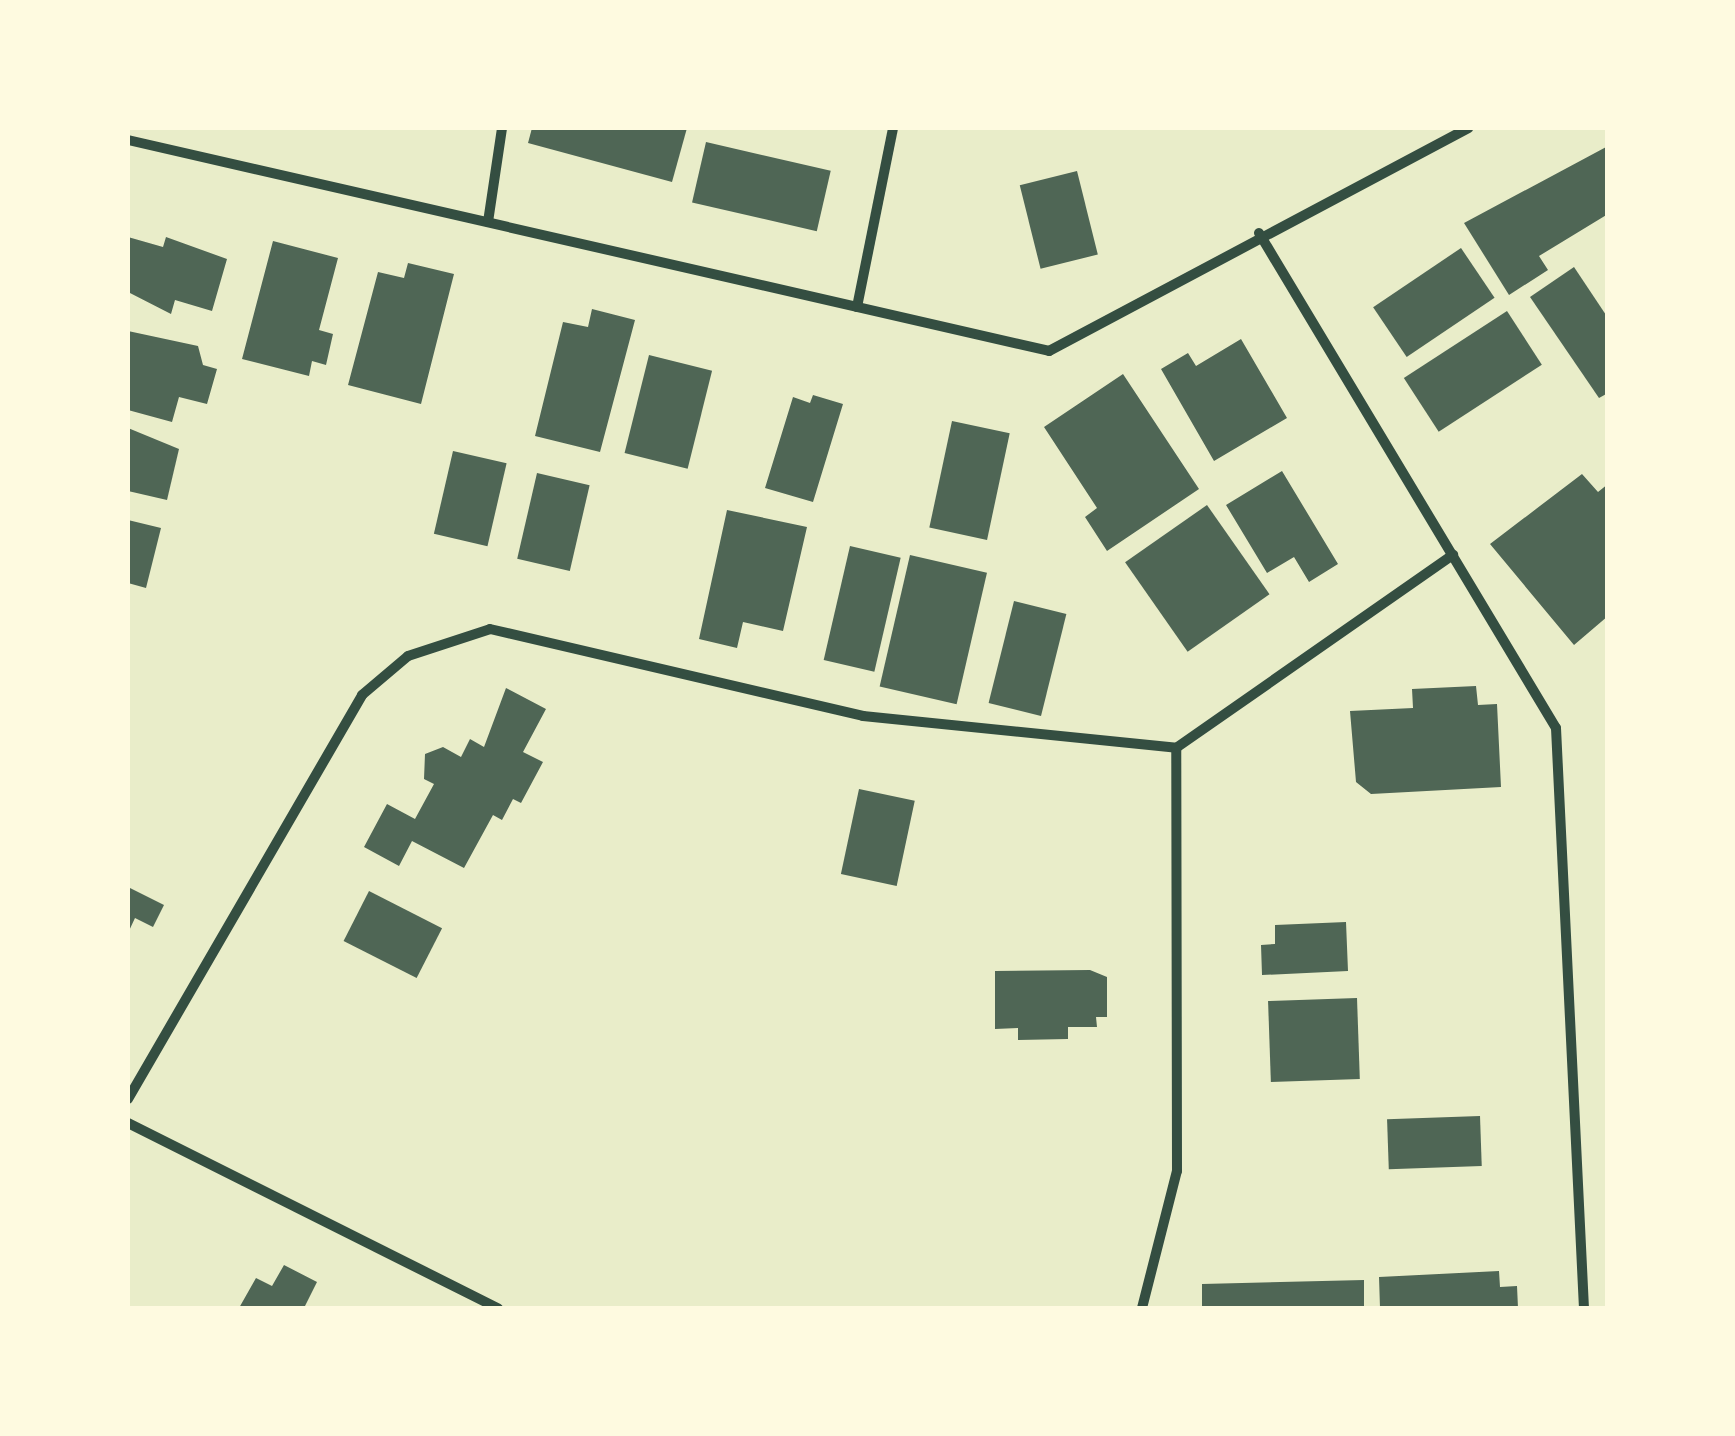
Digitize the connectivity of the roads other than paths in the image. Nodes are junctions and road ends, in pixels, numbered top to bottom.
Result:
1 (502, 128) edge
2 (893, 128) edge
3 (1468, 128) edge
4 (128, 140) edge
5 (488, 222) junction
6 (1259, 233) junction
7 (856, 307) junction
8 (1453, 556) junction
9 (1176, 748) junction
10 (128, 1099) edge
11 (128, 1123) edge
12 (498, 1308) edge
13 (1142, 1308) edge
14 (1584, 1308) edge

1 - 5 street
2 - 7 street
3 - 6 street
4 - 5 street
5 - 7 street
6 - 7 street
6 - 8 street
8 - 9 street
8 - 14 street
9 - 10 street
9 - 13 street
11 - 12 street

